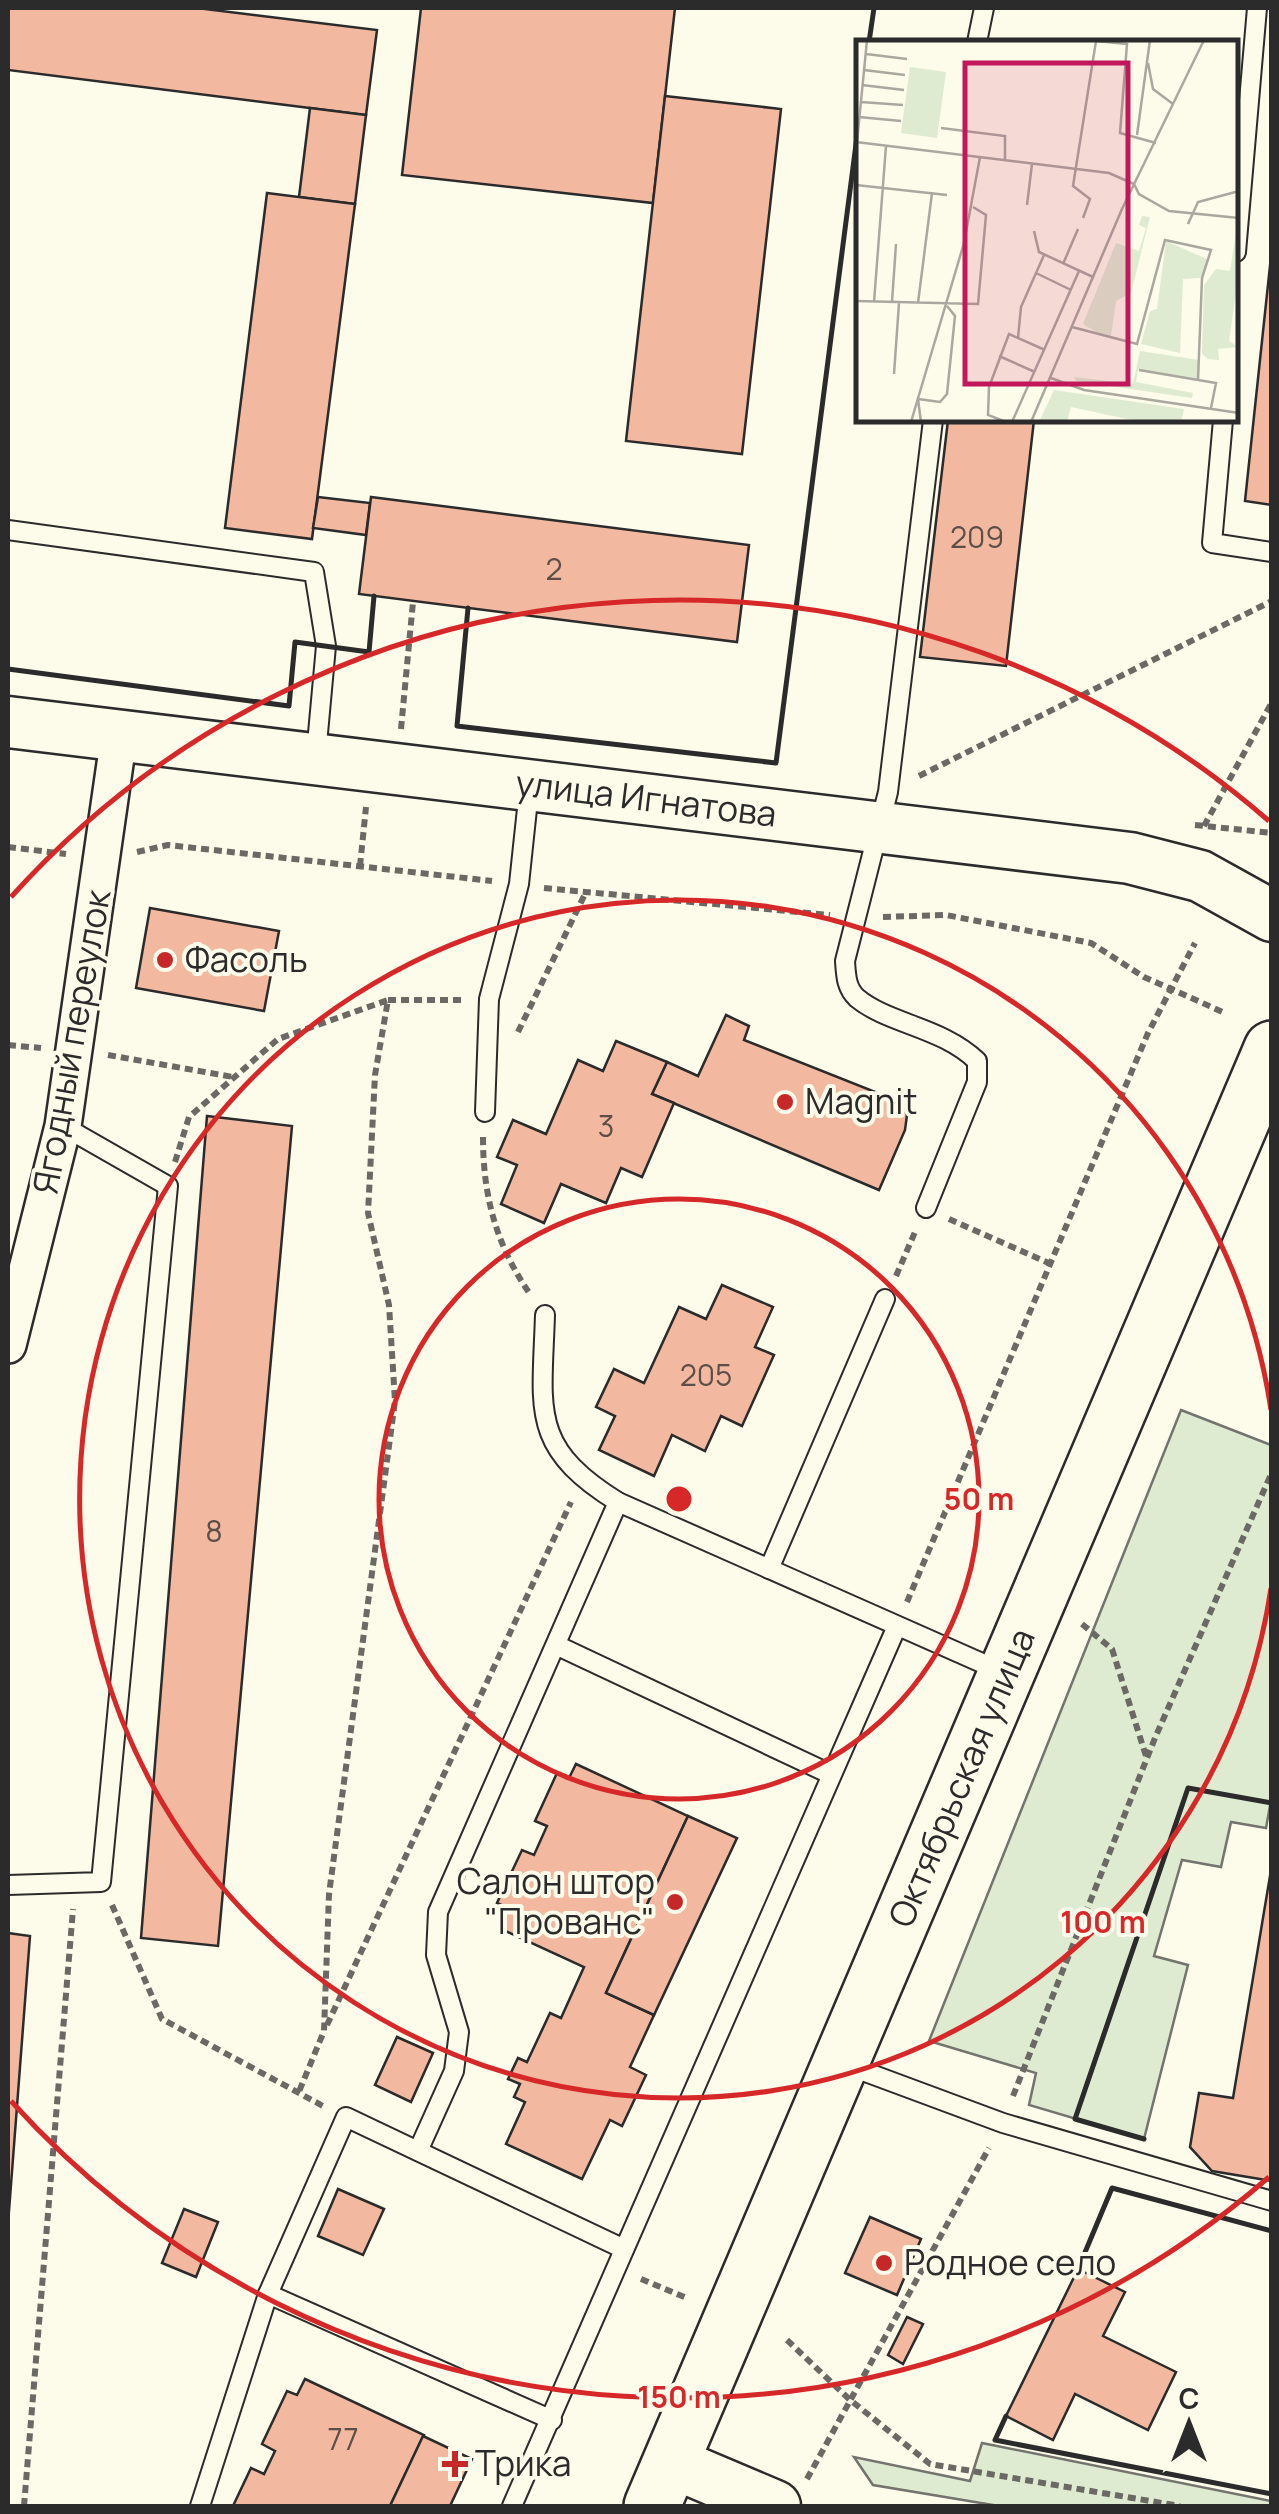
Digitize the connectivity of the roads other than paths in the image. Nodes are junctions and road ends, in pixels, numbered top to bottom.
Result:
1 (984, 8) edge
2 (1257, 8) edge
3 (977, 40) edge
4 (1239, 217) edge
5 (932, 422) edge
6 (1222, 422) edge
7 (8, 530) edge
8 (1272, 552) edge
9 (8, 722) edge
10 (119, 736) junction
11 (316, 760) junction
12 (530, 784) junction
13 (883, 810) junction
14 (1272, 916) edge
15 (1272, 1049) edge
16 (484, 1112) dead end
17 (63, 1126) junction
18 (926, 1208) road end
19 (885, 1300) road end
20 (545, 1316) dead end
21 (8, 1345) edge
22 (618, 1502) junction
23 (769, 1569) junction
24 (897, 1626) junction
25 (556, 1645) junction
26 (1006, 1673) junction
27 (830, 1774) junction
28 (8, 1885) edge
29 (841, 2063) junction
30 (418, 2151) junction
31 (1272, 2201) edge
32 (624, 2250) junction
33 (268, 2294) junction
34 (552, 2420) junction
35 (662, 2484) edge
36 (791, 2493) edge
37 (200, 2506) edge
38 (512, 2506) edge

1 - 3 lane
2 - 4 lane
5 - 13 lane
6 - 8 lane
7 - 11 lane
9 - 10 main road, улица Игнатова
10 - 11 main road, улица Игнатова
10 - 17 street, Ягодный переулок
11 - 12 main road, улица Игнатова
12 - 13 main road, улица Игнатова
12 - 16 lane
13 - 14 main road, улица Игнатова
13 - 18 lane
15 - 26 main road, Октябрьская улица
17 - 21 street, Ягодный переулок
17 - 28 lane
19 - 23 lane
20 - 22 lane
22 - 23 lane
22 - 25 lane
23 - 24 lane
24 - 26 lane
24 - 27 lane
25 - 27 lane
25 - 30 lane
26 - 29 main road, Октябрьская улица
27 - 32 lane
29 - 31 lane
29 - 35 main road, Октябрьская улица
30 - 32 lane
30 - 33 lane
32 - 34 lane
33 - 34 lane
33 - 37 lane
34 - 38 lane
35 - 36 main road

